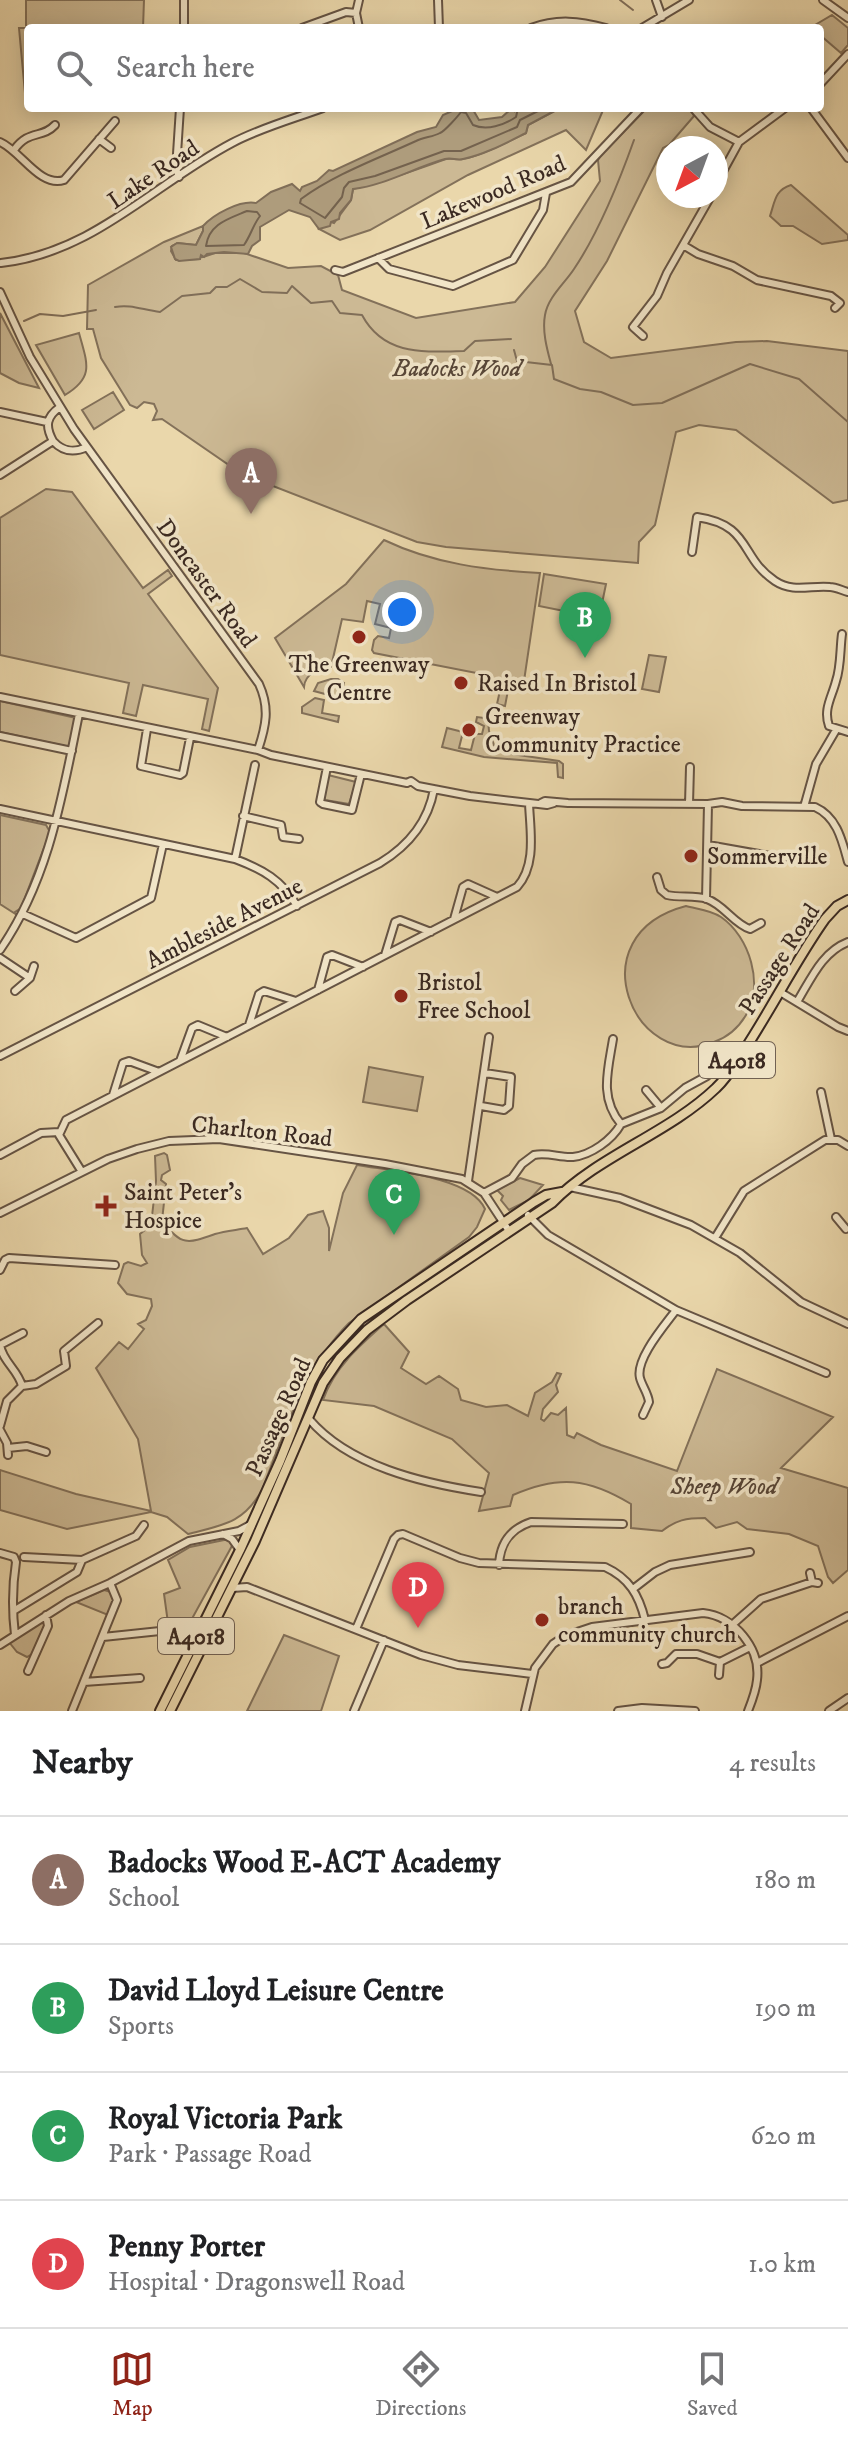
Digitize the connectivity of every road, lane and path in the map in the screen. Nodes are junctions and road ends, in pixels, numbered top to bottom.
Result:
1 (184, 0) edge
2 (359, 0) edge
3 (438, 0) edge
4 (656, 0) edge
5 (689, 0) edge
6 (823, 0) edge
7 (356, 13) junction
8 (846, 14) edge
9 (658, 22) edge
10 (184, 24) edge
11 (313, 24) edge
12 (358, 24) edge
13 (439, 24) edge
14 (542, 24) edge
15 (588, 24) edge
16 (848, 54) edge
17 (824, 80) edge
18 (180, 112) edge
19 (312, 112) edge
20 (637, 112) edge
21 (697, 112) edge
22 (780, 112) edge
23 (814, 112) edge
24 (115, 121) dead end
25 (55, 125) dead end
26 (99, 139) junction
27 (0, 142) edge
28 (739, 142) junction
29 (111, 148) dead end
30 (14, 150) junction
31 (848, 158) edge
32 (728, 162) edge
33 (179, 177) junction
34 (546, 193) junction
35 (704, 208) edge
36 (683, 245) junction
37 (378, 258) junction
38 (1, 263) edge
39 (335, 270) dead end
40 (0, 292) edge
41 (835, 308) dead end
42 (643, 336) dead end
43 (60, 407) junction
44 (0, 412) edge
45 (47, 422) junction
46 (53, 441) junction
47 (87, 447) junction
48 (0, 475) edge
49 (692, 552) dead end
50 (848, 592) edge
51 (842, 634) dead end
52 (0, 697) edge
53 (79, 714) junction
54 (147, 729) junction
55 (836, 730) junction
56 (848, 732) edge
57 (0, 736) edge
58 (190, 738) junction
59 (258, 750) junction
60 (72, 751) junction
61 (255, 765) dead end
62 (327, 767) junction
63 (690, 767) dead end
64 (361, 774) junction
65 (434, 789) junction
66 (529, 803) junction
67 (689, 804) junction
68 (708, 804) junction
69 (804, 807) junction
70 (0, 809) edge
71 (243, 816) junction
72 (57, 822) junction
73 (845, 835) edge
74 (299, 839) dead end
75 (163, 844) junction
76 (708, 845) junction
77 (805, 858) dead end
78 (235, 859) junction
79 (848, 862) edge
80 (657, 877) dead end
81 (497, 897) junction
82 (706, 899) junction
83 (848, 900) edge
84 (297, 906) junction
85 (23, 914) junction
86 (454, 919) junction
87 (761, 923) dead end
88 (431, 932) junction
89 (848, 942) edge
90 (0, 950) edge
91 (385, 956) junction
92 (0, 958) edge
93 (34, 966) dead end
94 (363, 967) junction
95 (30, 978) junction
96 (318, 990) junction
97 (15, 991) dead end
98 (780, 992) junction
99 (296, 1001) junction
100 (797, 1002) junction
101 (249, 1025) junction
102 (848, 1031) edge
103 (227, 1037) junction
104 (489, 1037) dead end
105 (613, 1039) dead end
106 (709, 1054) dead end
107 (0, 1056) edge
108 (601, 1057) dead end
109 (610, 1060) junction
110 (179, 1061) junction
111 (159, 1072) junction
112 (485, 1073) junction
113 (680, 1081) dead end
114 (685, 1088) junction
115 (646, 1090) dead end
116 (821, 1092) dead end
117 (113, 1095) junction
118 (481, 1106) junction
119 (661, 1108) junction
120 (621, 1124) junction
121 (59, 1132) junction
122 (831, 1139) junction
123 (848, 1146) edge
124 (0, 1155) edge
125 (82, 1172) junction
126 (582, 1179) junction
127 (468, 1181) junction
128 (566, 1190) junction
129 (593, 1192) junction
130 (484, 1193) junction
131 (523, 1209) junction
132 (0, 1213) edge
133 (530, 1217) junction
134 (848, 1217) edge
135 (503, 1222) junction
136 (841, 1223) dead end
137 (509, 1231) junction
138 (715, 1238) junction
139 (115, 1265) dead end
140 (0, 1270) edge
141 (676, 1310) junction
142 (98, 1323) dead end
143 (848, 1324) edge
144 (23, 1333) dead end
145 (0, 1345) edge
146 (826, 1373) dead end
147 (22, 1386) junction
148 (643, 1415) dead end
149 (309, 1419) junction
150 (0, 1428) edge
151 (305, 1429) junction
152 (319, 1432) junction
153 (46, 1452) dead end
154 (481, 1492) dead end
155 (252, 1524) junction
156 (623, 1524) dead end
157 (144, 1525) dead end
158 (222, 1534) junction
159 (240, 1550) junction
160 (748, 1551) dead end
161 (0, 1553) edge
162 (24, 1557) dead end
163 (82, 1560) junction
164 (499, 1565) junction
165 (810, 1573) dead end
166 (239, 1575) junction
167 (110, 1583) junction
168 (247, 1587) junction
169 (232, 1588) junction
170 (633, 1589) junction
171 (15, 1610) junction
172 (46, 1615) junction
173 (848, 1616) edge
174 (645, 1620) junction
175 (732, 1625) junction
176 (356, 1629) junction
177 (160, 1631) dead end
178 (15, 1635) junction
179 (103, 1637) junction
180 (384, 1640) junction
181 (0, 1645) edge
182 (750, 1647) junction
183 (22, 1659) dead end
184 (720, 1662) junction
185 (757, 1663) junction
186 (662, 1664) dead end
187 (532, 1674) junction
188 (719, 1675) dead end
189 (136, 1677) dead end
190 (84, 1682) junction
191 (848, 1698) edge
192 (72, 1711) edge
193 (160, 1711) edge
194 (170, 1711) edge
195 (354, 1711) edge
196 (525, 1711) edge
197 (618, 1711) edge
198 (695, 1711) edge
199 (748, 1711) edge
200 (829, 1711) edge

1 - 10 street
2 - 7 street
3 - 13 street
4 - 9 street
5 - 9 street
6 - 8 street
7 - 11 street
7 - 12 street
14 - 15 street
16 - 17 street
18 - 33 street
19 - 33 street, Lake Road
20 - 34 street, Lakewood Road
21 - 28 street
22 - 28 street
23 - 31 street
24 - 26 street
25 - 30 street
26 - 29 street
26 - 30 street
27 - 30 street
28 - 32 street
33 - 38 street, Lake Road
34 - 37 street, Lakewood Road
34 - 37 street
35 - 36 street
36 - 41 street
36 - 42 street
37 - 39 street, Lakewood Road
40 - 43 street, Doncaster Road
43 - 45 street
43 - 47 street, Doncaster Road
44 - 45 street
45 - 46 street
46 - 47 street
46 - 48 street
47 - 59 street, Doncaster Road
49 - 50 street
51 - 55 street
52 - 53 street
53 - 54 street
53 - 60 street
54 - 58 street
54 - 58 street
55 - 56 street
55 - 69 street
57 - 60 street
58 - 59 street
59 - 62 street
60 - 72 street
61 - 71 street
62 - 64 street
62 - 64 street
63 - 67 street
64 - 65 street
65 - 66 street
65 - 84 street, Ambleside Avenue
66 - 67 street
66 - 81 street
67 - 68 street
68 - 69 street
68 - 76 street
69 - 73 street
70 - 72 street
71 - 74 street
71 - 78 street
72 - 75 street
72 - 85 street
73 - 79 street
75 - 78 street
75 - 85 street
76 - 77 street
76 - 82 street
78 - 84 street
80 - 82 street
81 - 86 street
81 - 86 street
82 - 87 street
83 - 98 main road, Passage Road / A4018
84 - 107 street, Ambleside Avenue
85 - 90 street
86 - 88 street
88 - 91 street
88 - 91 street
89 - 100 street
91 - 94 street
92 - 95 street
93 - 95 street
94 - 96 street
94 - 96 street
95 - 97 street
96 - 99 street
98 - 100 street
98 - 126 main road, Passage Road / A4018
99 - 101 street
99 - 101 street
100 - 102 street
101 - 103 street
103 - 110 street
103 - 110 street
104 - 112 street
105 - 109 street
106 - 114 street
108 - 109 street
109 - 120 street
110 - 111 street
111 - 117 street
111 - 117 street
112 - 118 street
112 - 118 street
113 - 114 street
114 - 119 street
115 - 119 street
116 - 122 street
117 - 121 street
118 - 127 street
119 - 120 street
120 - 130 street
121 - 124 street
121 - 125 street
122 - 123 street
122 - 138 street
125 - 127 street, Charlton Road
125 - 132 street, Charlton Road
126 - 128 main road, Passage Road / A4018
126 - 129 street
127 - 130 street, Charlton Road
128 - 129 street
128 - 131 main road, Passage Road / A4018
128 - 133 main road, Passage Road / A4018
129 - 138 street
130 - 135 street, Charlton Road
131 - 133 street
131 - 135 main road, Passage Road / A4018
133 - 137 main road, Passage Road / A4018
133 - 141 street
134 - 136 street
135 - 137 street, Charlton Road
135 - 155 main road, Passage Road / A4018
137 - 149 main road, Passage Road / A4018
138 - 143 street
139 - 140 street
141 - 146 street
141 - 148 street
142 - 147 street
144 - 145 street
145 - 147 street
147 - 150 street
149 - 151 main road, Passage Road / A4018
149 - 152 street
150 - 153 street
151 - 152 street
151 - 166 main road, Passage Road / A4018
152 - 154 street
155 - 158 street
155 - 159 main road, Passage Road / A4018
156 - 164 street
157 - 163 street
158 - 159 street
158 - 167 street
159 - 193 main road, Passage Road / A4018
160 - 170 street
161 - 171 street
162 - 163 street
163 - 171 street
164 - 170 street
164 - 176 street
165 - 175 street
166 - 168 street
166 - 169 main road, Passage Road / A4018
167 - 172 street
167 - 179 street
168 - 169 street
168 - 176 street
169 - 194 main road, Passage Road / A4018
170 - 174 street
171 - 178 street
172 - 178 street
172 - 183 street
173 - 185 street
174 - 175 street
174 - 187 street
175 - 182 street
176 - 180 street
177 - 179 street
178 - 181 street
179 - 190 street
180 - 187 street
180 - 195 street
182 - 184 street
182 - 185 street
184 - 186 street
184 - 188 street
185 - 199 street
187 - 196 street
189 - 190 street
190 - 192 street
191 - 200 street
197 - 198 street

